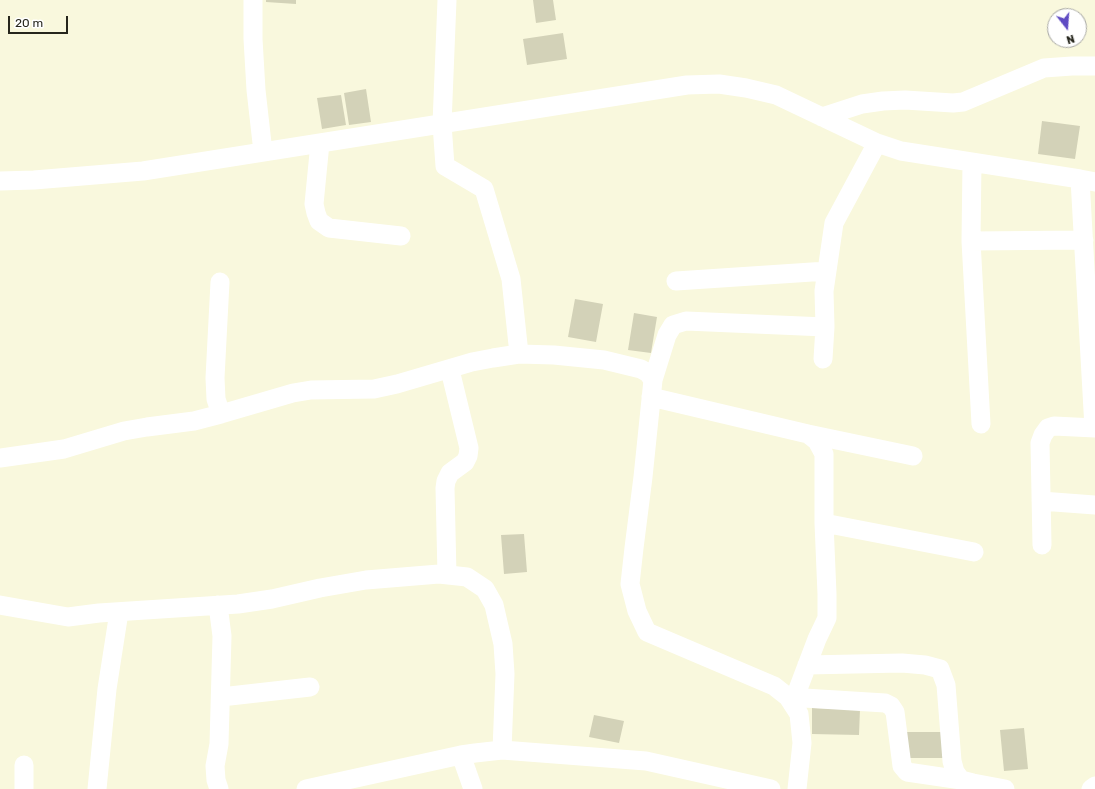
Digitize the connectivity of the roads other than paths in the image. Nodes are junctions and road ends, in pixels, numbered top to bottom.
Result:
1 (253, 0) edge
2 (447, 0) edge
3 (1095, 66) edge
4 (822, 117) junction
5 (442, 124) junction
6 (320, 143) junction
7 (877, 143) junction
8 (263, 152) junction
9 (972, 162) junction
10 (0, 180) edge
11 (1088, 180) edge
12 (401, 236) dead end
13 (1084, 240) junction
14 (971, 241) junction
15 (827, 271) junction
16 (676, 281) dead end
17 (220, 282) dead end
18 (825, 327) junction
19 (519, 354) junction
20 (823, 358) dead end
21 (450, 370) junction
22 (652, 389) junction
23 (221, 414) junction
24 (981, 424) dead end
25 (1095, 428) edge
26 (808, 434) junction
27 (913, 456) dead end
28 (0, 458) edge
29 (1041, 501) junction
30 (1095, 505) edge
31 (824, 523) junction
32 (1042, 545) dead end
33 (974, 552) dead end
34 (447, 575) junction
35 (0, 605) edge
36 (218, 605) junction
37 (119, 612) junction
38 (807, 665) junction
39 (310, 687) dead end
40 (221, 697) junction
41 (792, 697) junction
42 (502, 750) junction
43 (461, 755) junction
44 (24, 765) dead end
45 (961, 780) junction
46 (1095, 786) edge
47 (24, 789) edge
48 (97, 789) edge
49 (219, 789) edge
50 (306, 789) edge
51 (473, 789) edge
52 (771, 789) edge
53 (797, 789) edge
54 (1005, 789) edge
55 (1091, 789) edge

1 - 8 street
2 - 5 street
3 - 4 street
4 - 5 street
4 - 7 street
5 - 6 street
5 - 19 street
6 - 8 street
6 - 12 street
7 - 9 street
7 - 15 street
8 - 10 street
9 - 11 street
9 - 14 street
11 - 13 street
13 - 14 street
13 - 25 street
14 - 24 street
15 - 16 street
15 - 18 street
17 - 23 street
18 - 20 street
18 - 22 street
19 - 21 street
19 - 22 street
21 - 23 street
21 - 34 street
22 - 26 street
22 - 41 street
23 - 28 street
25 - 29 street
26 - 27 street
26 - 31 street
29 - 30 street
29 - 32 street
31 - 33 street
31 - 38 street
34 - 36 street
34 - 42 street
35 - 37 street
36 - 37 street
36 - 40 street
37 - 48 street
38 - 41 street
38 - 45 street
39 - 40 street
40 - 49 street
41 - 45 street
41 - 53 street
42 - 43 street
42 - 52 street
43 - 50 street
43 - 51 street
44 - 47 street
45 - 54 street
46 - 55 street

